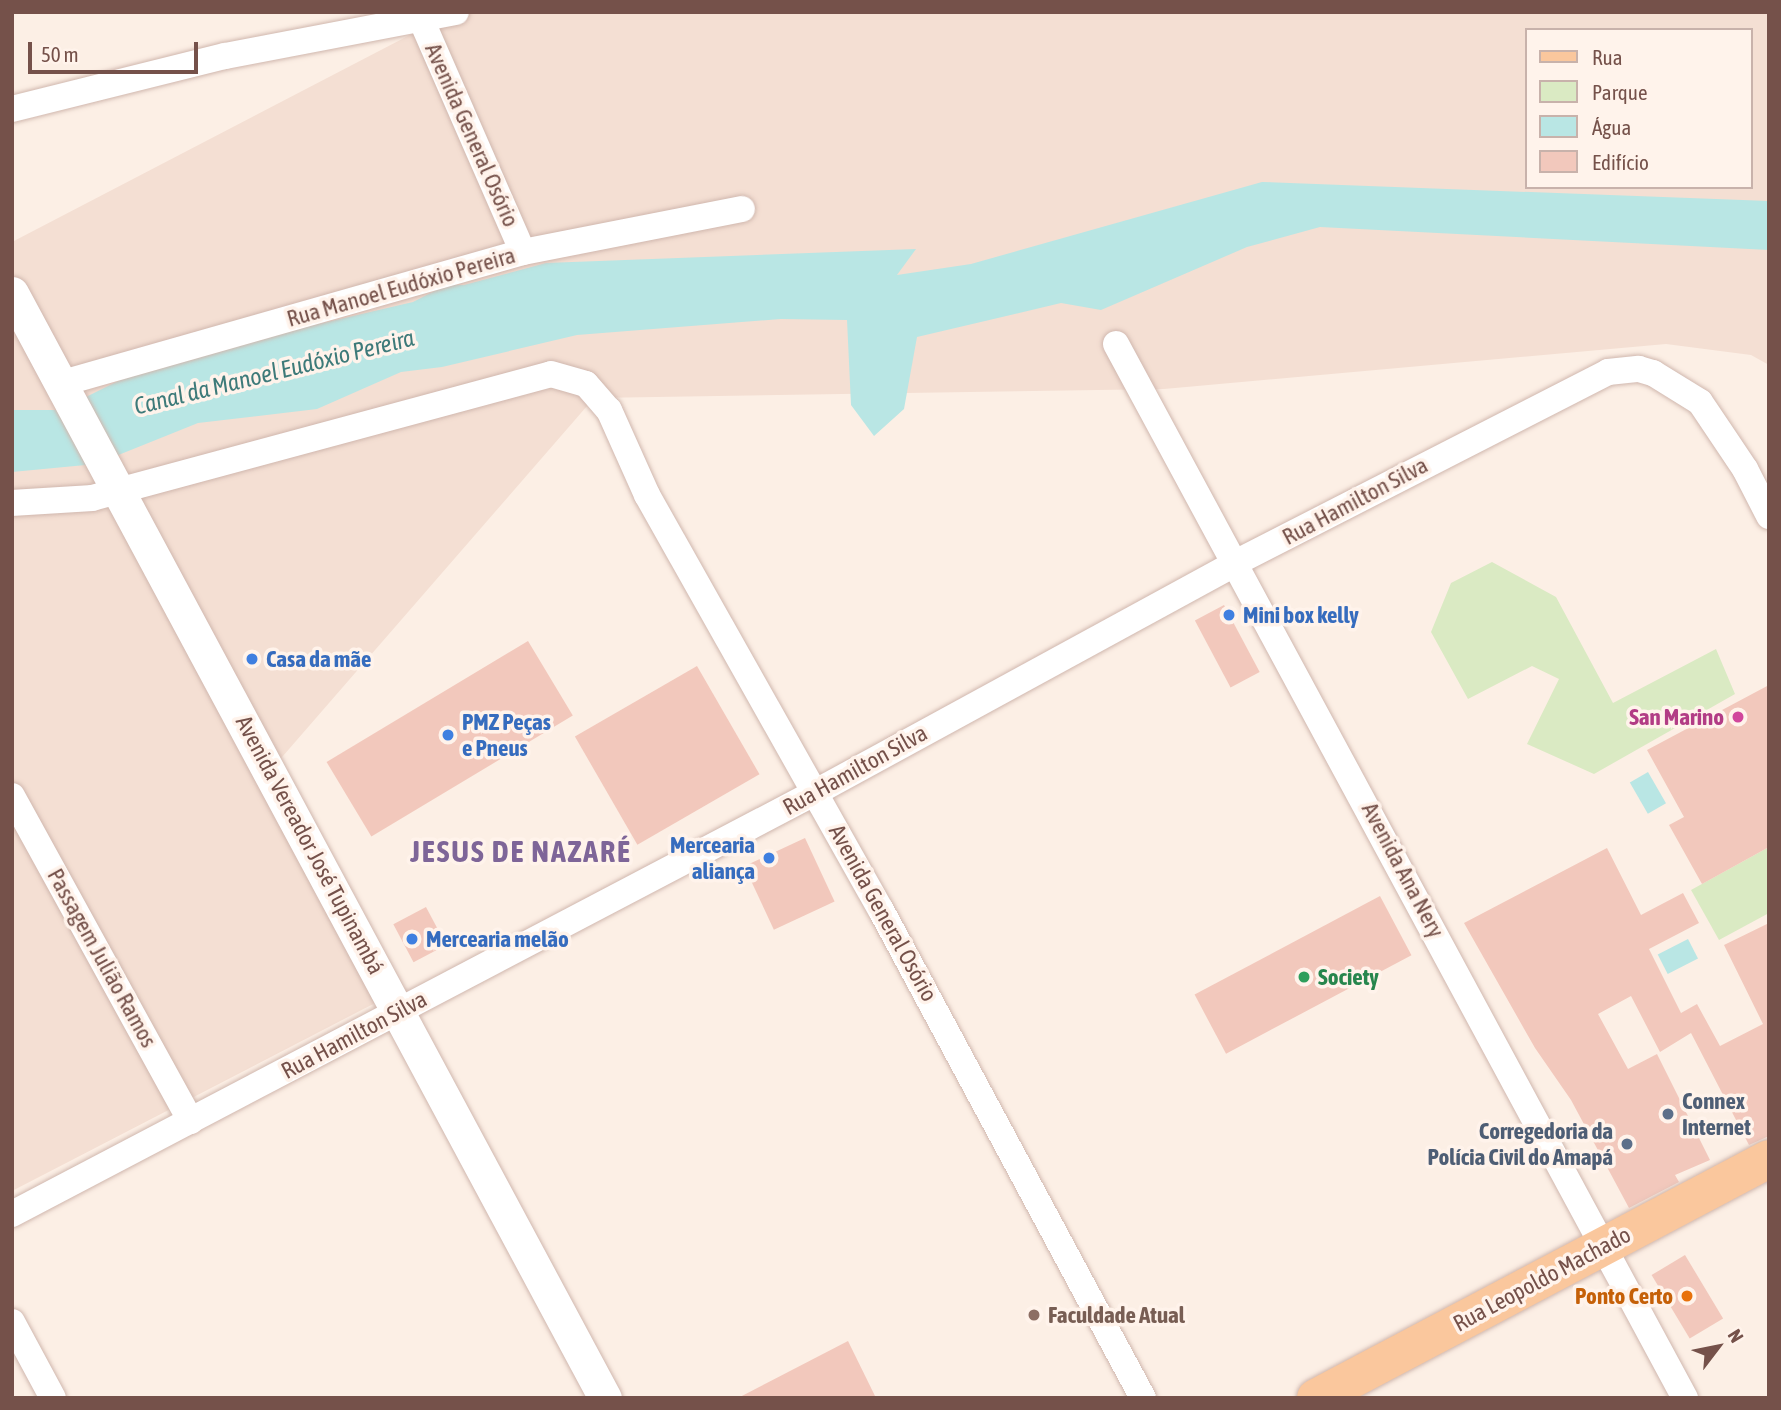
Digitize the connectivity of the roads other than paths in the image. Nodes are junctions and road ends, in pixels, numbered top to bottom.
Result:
1 (456, 12) edge
2 (421, 19) junction
3 (12, 108) edge
4 (742, 209) dead end
5 (523, 251) junction
6 (12, 293) edge
7 (1116, 344) dead end
8 (66, 388) junction
9 (115, 479) junction
10 (12, 503) edge
11 (1769, 516) edge
12 (1237, 562) junction
13 (817, 792) junction
14 (12, 796) edge
15 (399, 1012) junction
16 (191, 1121) junction
17 (1769, 1159) edge
18 (12, 1214) edge
19 (1604, 1246) junction
20 (12, 1322) edge
21 (53, 1398) edge
22 (605, 1398) edge
23 (1143, 1398) edge
24 (1316, 1398) edge
25 (1685, 1398) edge

1 - 2 street
2 - 3 street
2 - 5 street, Avenida General Osório
4 - 5 street, Rua Manoel Eudóxio Pereira
5 - 8 street, Rua Manoel Eudóxio Pereira
6 - 8 street, Avenida Vereador José Tupinambá
7 - 12 street, Avenida Ana Nery
8 - 9 street, Avenida Vereador José Tupinambá
9 - 10 street
9 - 13 street, Avenida General Osório
9 - 15 street, Avenida Vereador José Tupinambá
11 - 12 street, Rua Hamilton Silva
12 - 13 street, Rua Hamilton Silva
12 - 19 street, Avenida Ana Nery
13 - 15 street, Rua Hamilton Silva
13 - 23 street, Avenida General Osório
14 - 16 street, Passagem Julião Ramos
15 - 16 street, Rua Hamilton Silva
15 - 22 street, Avenida Vereador José Tupinambá
16 - 18 street, Rua Hamilton Silva
17 - 19 main road, Rua Leopoldo Machado
19 - 24 main road, Rua Leopoldo Machado
19 - 25 street, Avenida Ana Nery
20 - 21 street

